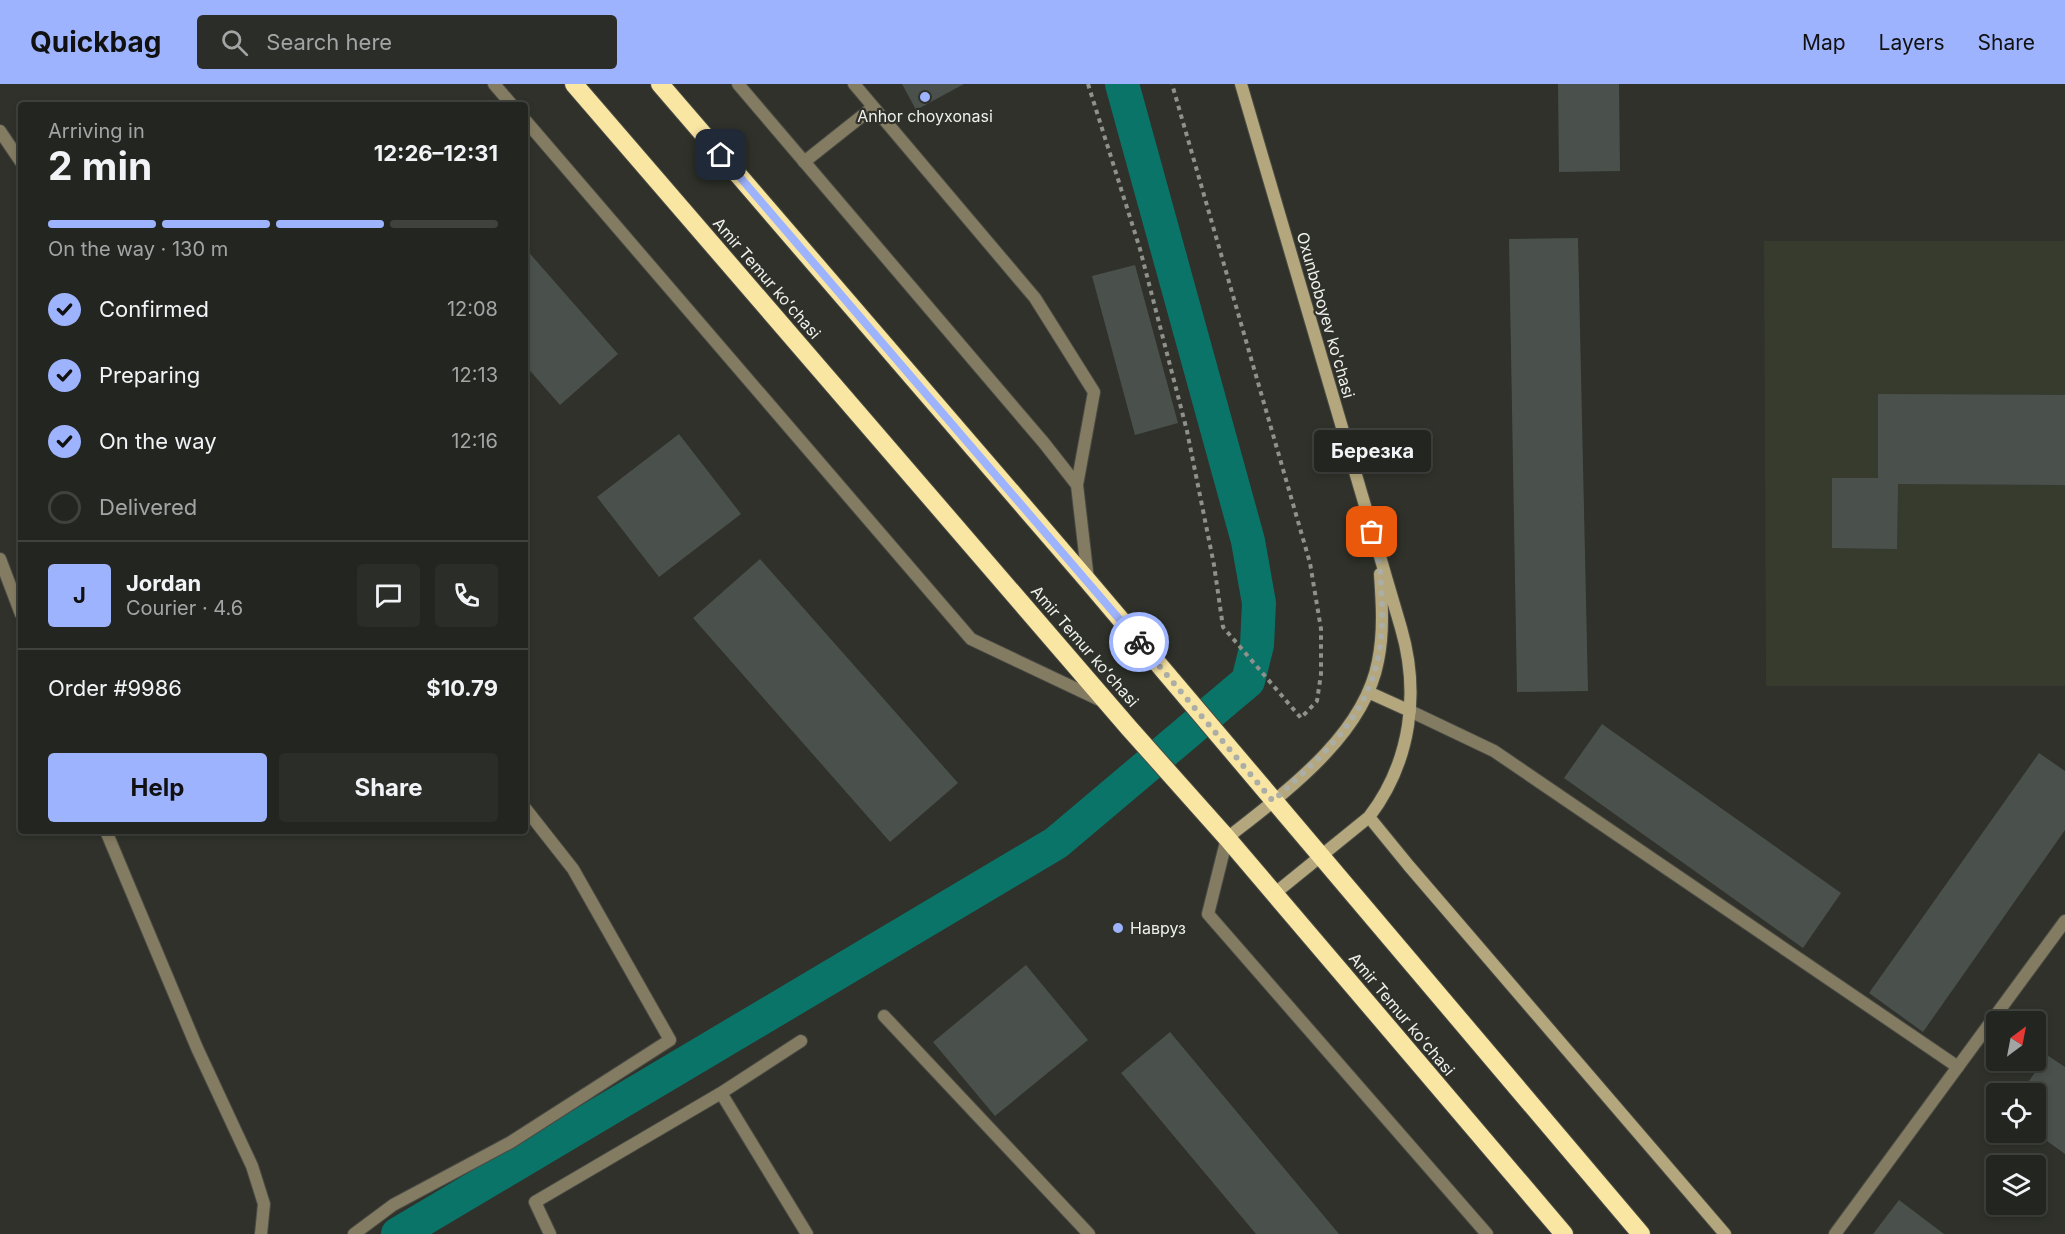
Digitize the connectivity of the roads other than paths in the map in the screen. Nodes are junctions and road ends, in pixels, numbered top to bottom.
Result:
1 (494, 84) edge
2 (574, 84) edge
3 (660, 84) edge
4 (738, 84) edge
5 (854, 84) edge
6 (1240, 84) edge
7 (509, 102) edge
8 (872, 108) junction
9 (528, 123) edge
10 (0, 131) edge
11 (18, 158) edge
12 (804, 162) junction
13 (1077, 485) junction
14 (1379, 555) junction
15 (0, 559) edge
16 (1088, 581) junction
17 (18, 606) edge
18 (1368, 692) junction
19 (1110, 704) junction
20 (1410, 711) junction
21 (1273, 801) junction
22 (528, 812) edge
23 (1369, 817) junction
24 (107, 834) edge
25 (1227, 838) junction
26 (1321, 858) junction
27 (1274, 894) junction
28 (2065, 921) edge
29 (884, 1016) dead end
30 (801, 1041) dead end
31 (1958, 1067) junction
32 (721, 1093) junction
33 (261, 1234) edge
34 (354, 1234) edge
35 (550, 1234) edge
36 (807, 1234) edge
37 (1089, 1234) edge
38 (1487, 1234) edge
39 (1564, 1234) edge
40 (1641, 1234) edge
41 (1725, 1234) edge
42 (1835, 1234) edge

1 - 7 street
2 - 19 highway, Amir Temur koʻchasi
3 - 16 highway
4 - 12 street
5 - 8 street
6 - 14 main road, Oxunboboyev ko'chasi
8 - 12 street
8 - 13 street
9 - 19 street
10 - 11 street
12 - 13 street
13 - 16 street
14 - 18 main road, Oxunboboyev ko'chasi
14 - 20 main road, Oxunboboyev ko'chasi
15 - 17 street
16 - 21 highway
18 - 20 main road
18 - 21 main road, Oxunboboyev ko'chasi
19 - 25 highway, Amir Temur koʻchasi
20 - 23 main road, Oxunboboyev ko'chasi
20 - 31 street
21 - 25 main road, Oxunboboyev ko'chasi
21 - 26 highway
22 - 34 street
23 - 26 main road, Oxunboboyev ko'chasi
23 - 41 main road
24 - 33 street
25 - 27 highway, Amir Temur koʻchasi
25 - 38 street
26 - 27 main road, Oxunboboyev ko'chasi
26 - 40 highway
27 - 39 highway, Amir Temur koʻchasi
28 - 31 street
29 - 37 street
30 - 32 street
31 - 42 street
32 - 35 street
32 - 36 street

